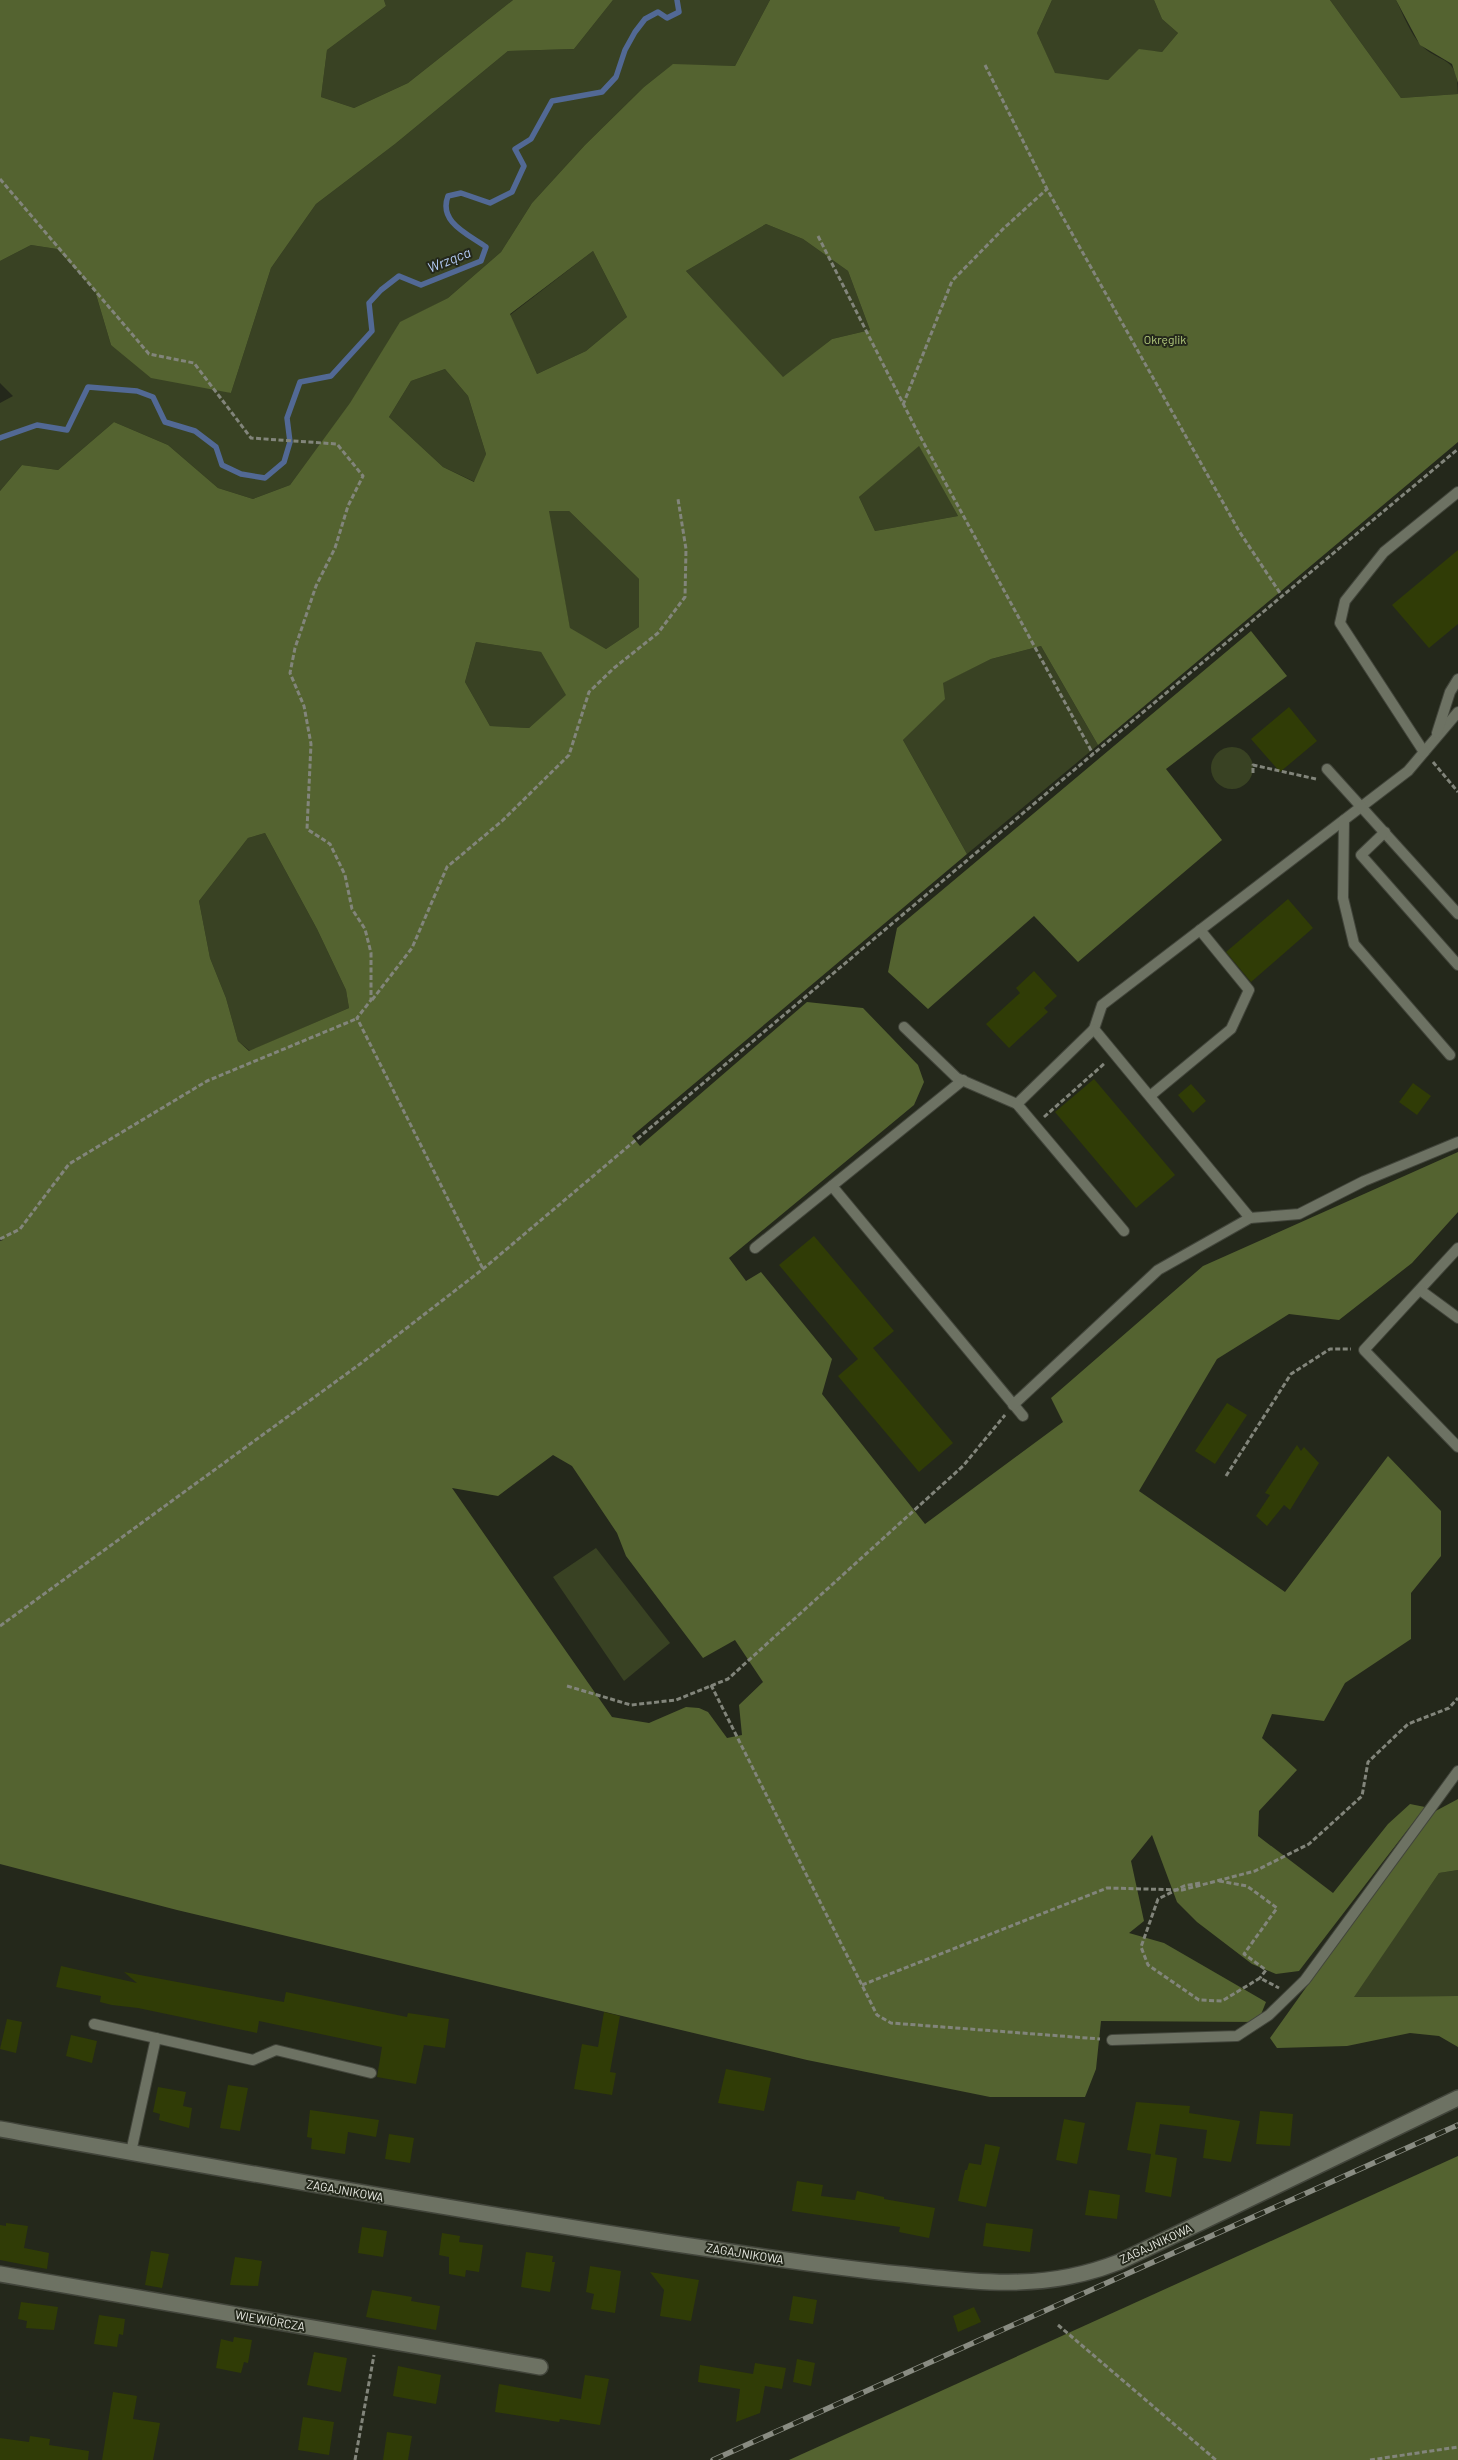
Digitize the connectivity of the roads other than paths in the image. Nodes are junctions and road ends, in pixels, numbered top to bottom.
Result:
1 (1458, 492) edge
2 (1458, 679) edge
3 (1458, 712) edge
4 (1458, 722) edge
5 (1435, 739) junction
6 (1424, 752) junction
7 (1327, 770) dead end
8 (1362, 806) junction
9 (1344, 820) junction
10 (1385, 832) junction
11 (1458, 914) edge
12 (1200, 930) junction
13 (1458, 965) edge
14 (904, 1027) dead end
15 (1094, 1029) junction
16 (1450, 1055) dead end
17 (963, 1080) junction
18 (1150, 1096) junction
19 (1016, 1104) junction
20 (1458, 1142) edge
21 (832, 1186) junction
22 (1250, 1218) junction
23 (1124, 1231) dead end
24 (756, 1248) dead end
25 (1458, 1248) edge
26 (1420, 1290) junction
27 (1458, 1318) edge
28 (1013, 1405) junction
29 (1023, 1416) dead end
30 (1458, 1447) edge
31 (1458, 1771) edge
32 (94, 2024) dead end
33 (156, 2038) junction
34 (1112, 2040) road end
35 (371, 2073) dead end
36 (1458, 2098) edge
37 (0, 2129) edge
38 (131, 2152) junction
39 (0, 2274) edge
40 (540, 2367) dead end

1 - 6 lane
2 - 5 lane
3 - 5 lane
4 - 5 lane
5 - 6 lane
6 - 8 lane
7 - 8 lane
8 - 9 lane
8 - 10 lane
9 - 12 lane
9 - 16 lane
10 - 11 lane
10 - 13 lane
12 - 15 lane
12 - 18 lane
14 - 17 lane
15 - 18 lane
15 - 19 lane
17 - 19 lane
17 - 21 lane
18 - 22 lane
19 - 23 lane
20 - 22 lane
21 - 24 lane
21 - 28 lane
22 - 28 lane
25 - 26 lane
26 - 27 lane
26 - 30 lane
28 - 29 lane
31 - 34 lane
32 - 33 lane
33 - 35 lane
33 - 38 lane
36 - 38 street, ZAGAJNIKOWA
37 - 38 street, ZAGAJNIKOWA
39 - 40 street, WIEWIÓRCZA

